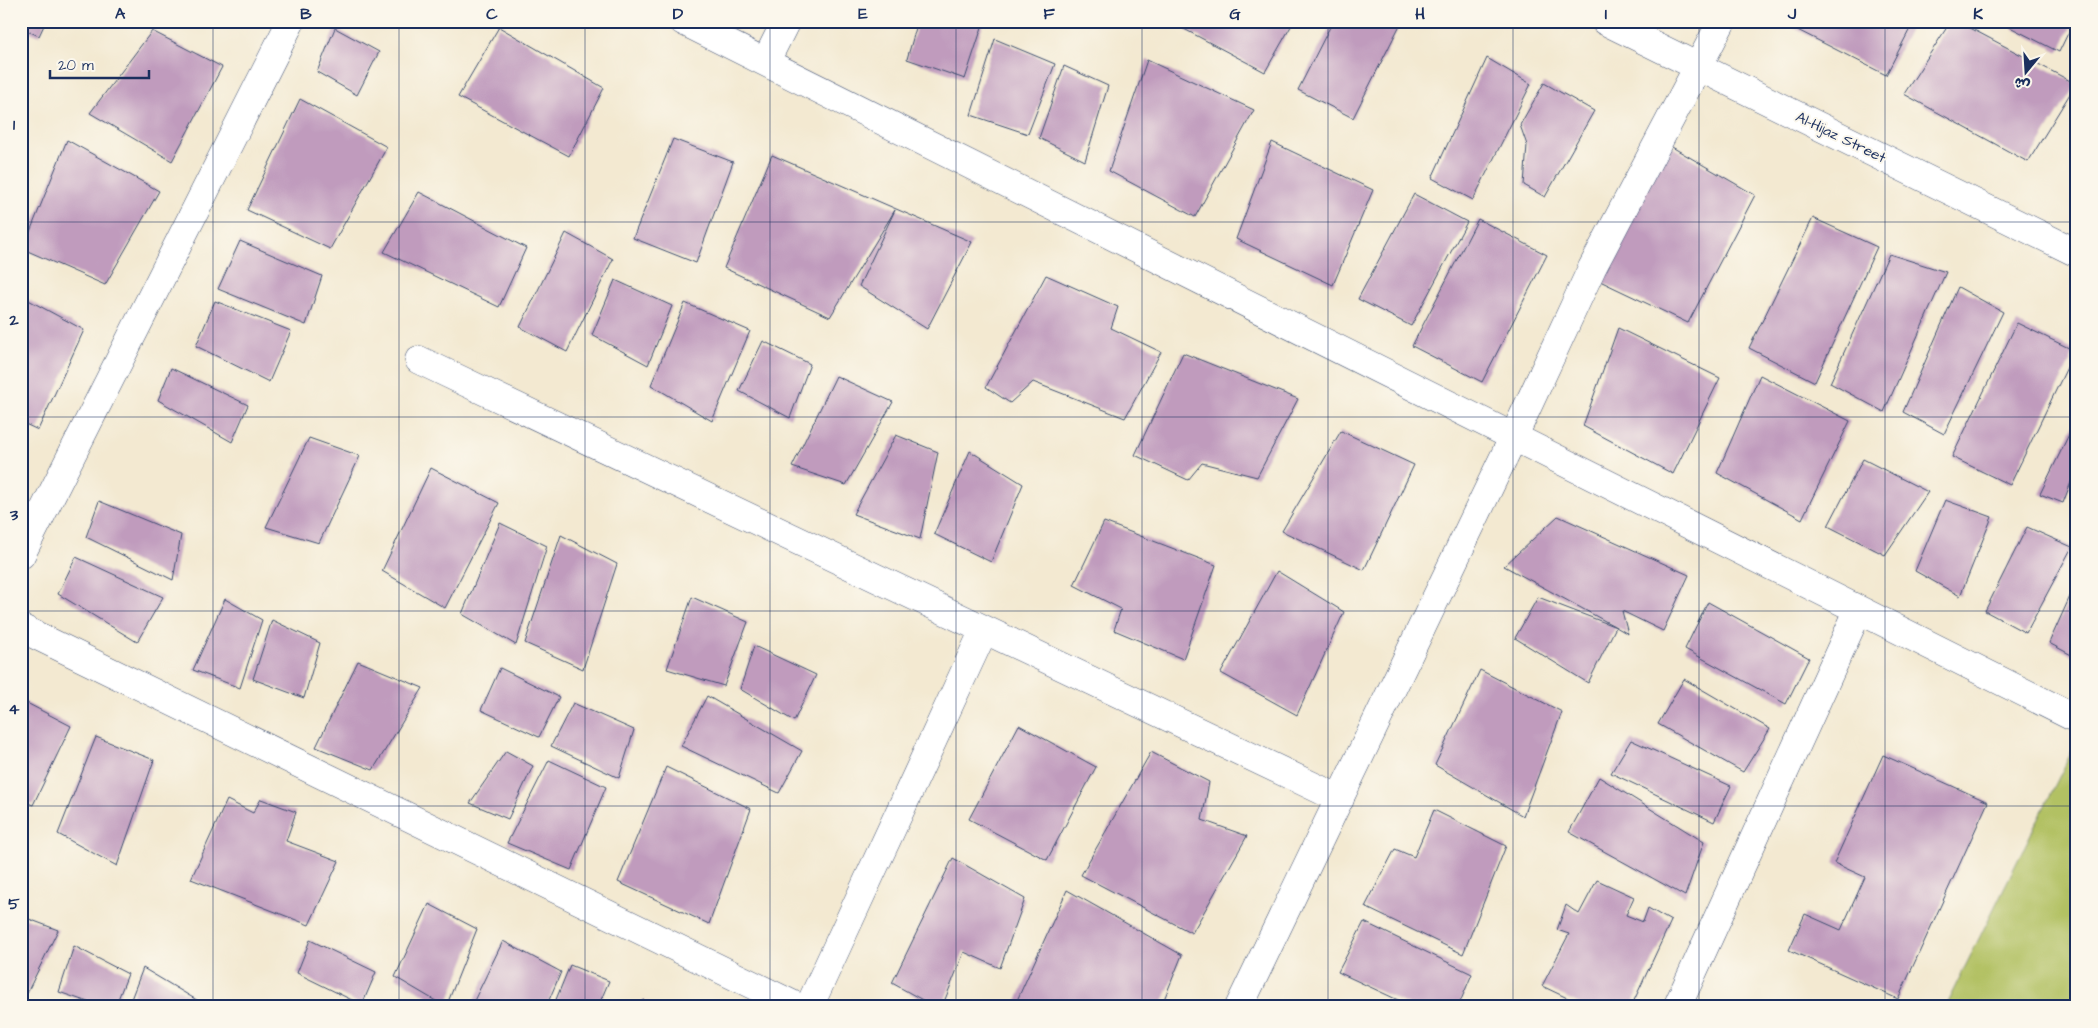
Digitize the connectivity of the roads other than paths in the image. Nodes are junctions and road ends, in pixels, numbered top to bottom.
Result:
1 (291, 21) edge
2 (683, 21) edge
3 (786, 21) edge
4 (1606, 21) edge
5 (1722, 21) edge
6 (766, 60) junction
7 (1699, 68) junction
8 (2077, 253) edge
9 (419, 360) dead end
10 (1513, 438) junction
11 (21, 555) edge
12 (1858, 611) junction
13 (21, 628) edge
14 (984, 630) junction
15 (2077, 719) edge
16 (1340, 799) junction
17 (798, 1007) edge
18 (809, 1007) edge
19 (1239, 1007) edge
20 (1677, 1007) edge

1 - 11 street
2 - 6 street
3 - 6 street
4 - 7 street, Al-Hijaz Street
5 - 7 street
6 - 10 street
7 - 8 street, Al-Hijaz Street
7 - 10 street
9 - 14 street
10 - 12 street
10 - 16 street
12 - 15 street
12 - 20 street
13 - 17 street
14 - 16 street
14 - 18 street
16 - 19 street

